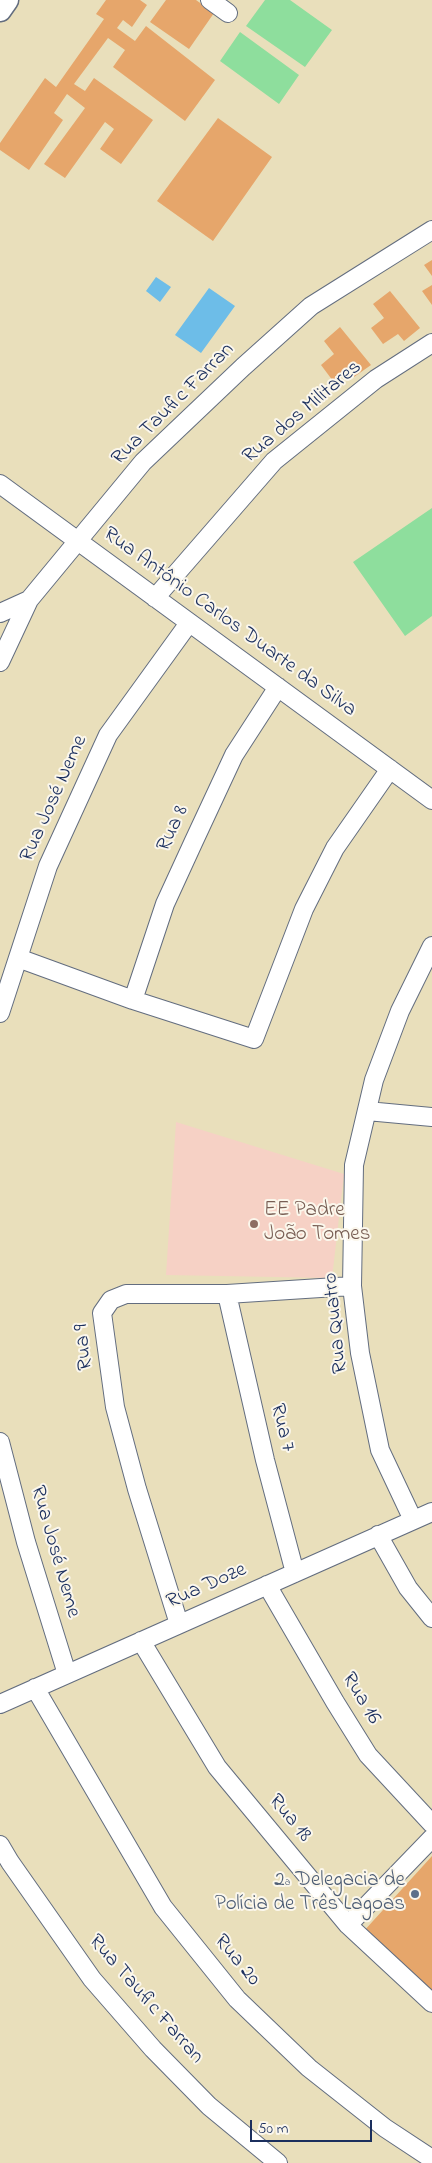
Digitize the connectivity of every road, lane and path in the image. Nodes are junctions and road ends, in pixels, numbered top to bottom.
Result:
1 (7, 0) edge
2 (210, 0) edge
3 (0, 10) edge
4 (228, 13) dead end
5 (432, 230) edge
6 (432, 344) edge
7 (0, 484) edge
8 (79, 541) junction
9 (155, 598) junction
10 (29, 600) junction
11 (0, 613) edge
12 (189, 623) junction
13 (0, 662) edge
14 (278, 687) junction
15 (390, 769) junction
16 (432, 800) edge
17 (432, 946) edge
18 (18, 958) junction
19 (133, 1000) junction
20 (0, 1012) edge
21 (367, 1111) junction
22 (432, 1116) edge
23 (352, 1286) junction
24 (228, 1294) junction
25 (0, 1442) edge
26 (432, 1512) edge
27 (413, 1520) junction
28 (378, 1535) junction
29 (295, 1573) junction
30 (267, 1585) junction
31 (432, 1618) edge
32 (179, 1624) junction
33 (141, 1641) junction
34 (67, 1674) junction
35 (35, 1688) junction
36 (0, 1704) edge
37 (432, 1824) edge
38 (432, 1838) edge
39 (0, 1845) edge
40 (348, 1925) junction
41 (432, 2003) edge
42 (432, 2159) edge
43 (278, 2163) edge

1 - 3 main road
2 - 4 street
5 - 8 street, Rua Taufic Farran
6 - 9 street, Rua dos Militares
7 - 8 street, Rua Antônio Carlos Duarte da Silva
8 - 9 street, Rua Antônio Carlos Duarte da Silva
8 - 10 street, Rua Taufic Farran
9 - 12 street, Rua Antônio Carlos Duarte da Silva
10 - 11 street
10 - 13 street, Rua Taufic Farran
12 - 14 street, Rua Antônio Carlos Duarte da Silva
12 - 18 street, Rua José Neme
14 - 15 street, Rua Antônio Carlos Duarte da Silva
14 - 19 street, Rua 8
15 - 16 street, Rua Antônio Carlos Duarte da Silva
15 - 19 street
17 - 21 street, Rua Quatro
18 - 19 street
18 - 20 street, Rua José Neme
21 - 22 street
21 - 23 street, Rua Quatro
23 - 24 street, Rua 9
23 - 27 street, Rua Quatro
24 - 29 street, Rua 7
24 - 32 street, Rua 9
25 - 34 street, Rua José Neme
26 - 27 street, Rua Doze
27 - 28 street, Rua Doze
28 - 29 street, Rua Doze
28 - 31 street
29 - 30 street, Rua Doze
30 - 32 street, Rua Doze
30 - 37 street, Rua 16
32 - 33 street, Rua Doze
33 - 34 street, Rua Doze
33 - 40 street, Rua 18
34 - 35 street, Rua Doze
35 - 36 street, Rua Doze
35 - 42 street, Rua 20
38 - 40 street
39 - 43 street, Rua Taufic Farran
40 - 41 street, Rua 18

